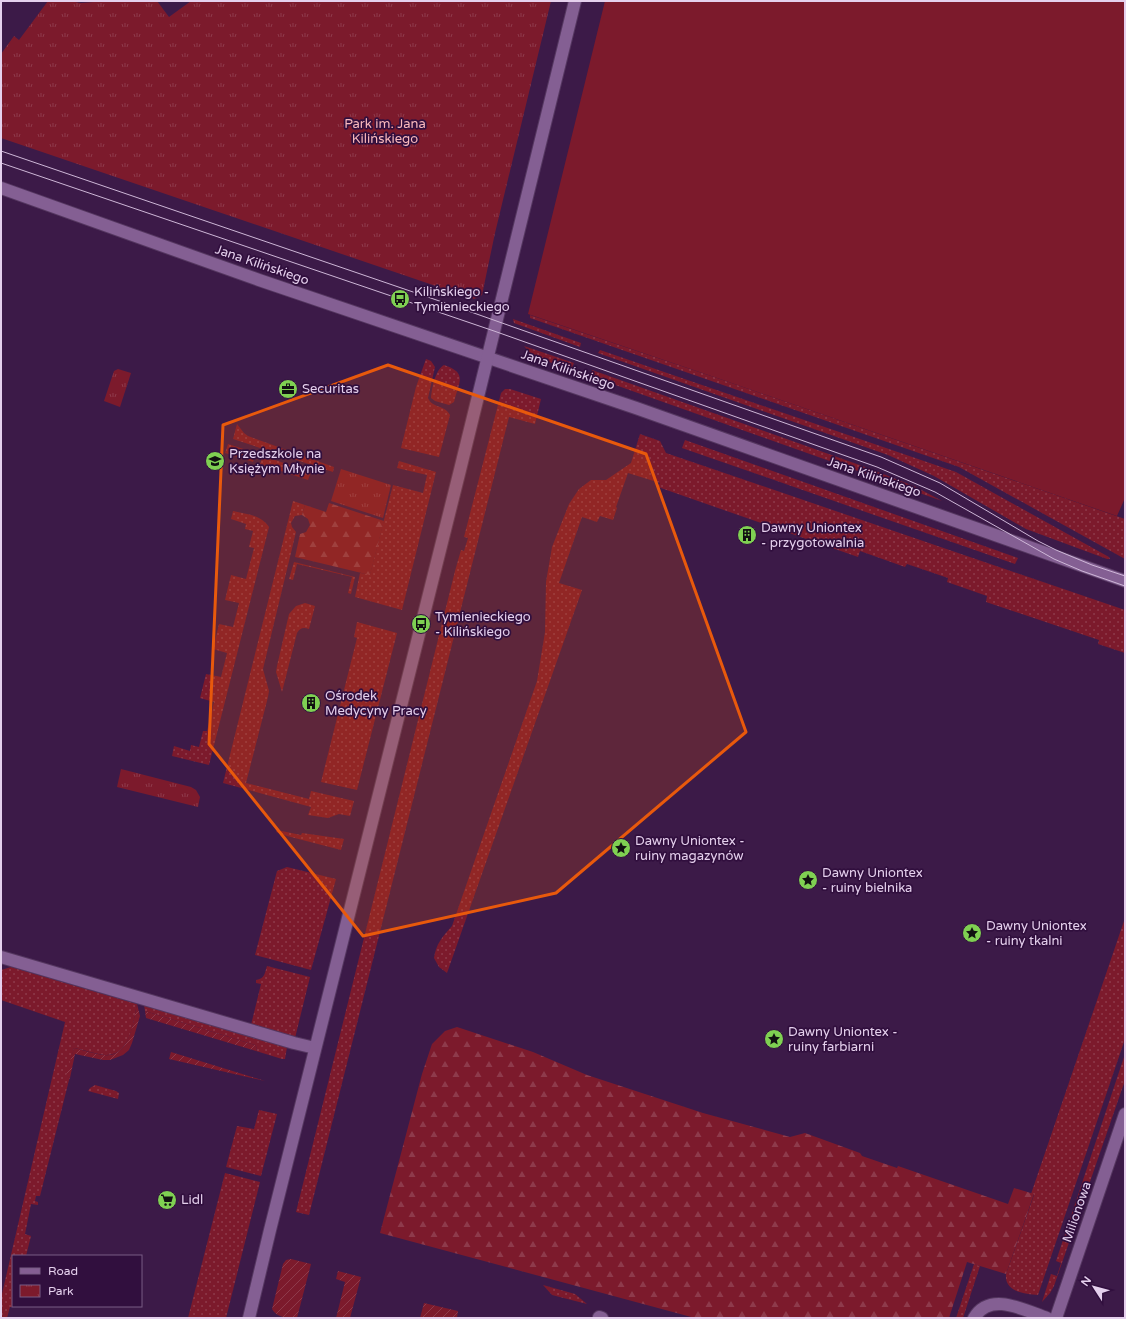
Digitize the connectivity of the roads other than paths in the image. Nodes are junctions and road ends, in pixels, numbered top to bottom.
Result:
1 (575, 1) edge
2 (1, 188) edge
3 (488, 357) junction
4 (1125, 581) edge
5 (1, 957) edge
6 (315, 1048) junction
7 (1124, 1118) edge
8 (249, 1318) edge
9 (974, 1318) edge
10 (1047, 1318) edge
11 (1056, 1318) edge

1 - 3 street
2 - 3 street, Jana Kilińskiego
3 - 4 street, Jana Kilińskiego
3 - 6 street
5 - 6 street
6 - 8 street
7 - 11 street, Milionowa
9 - 10 street

